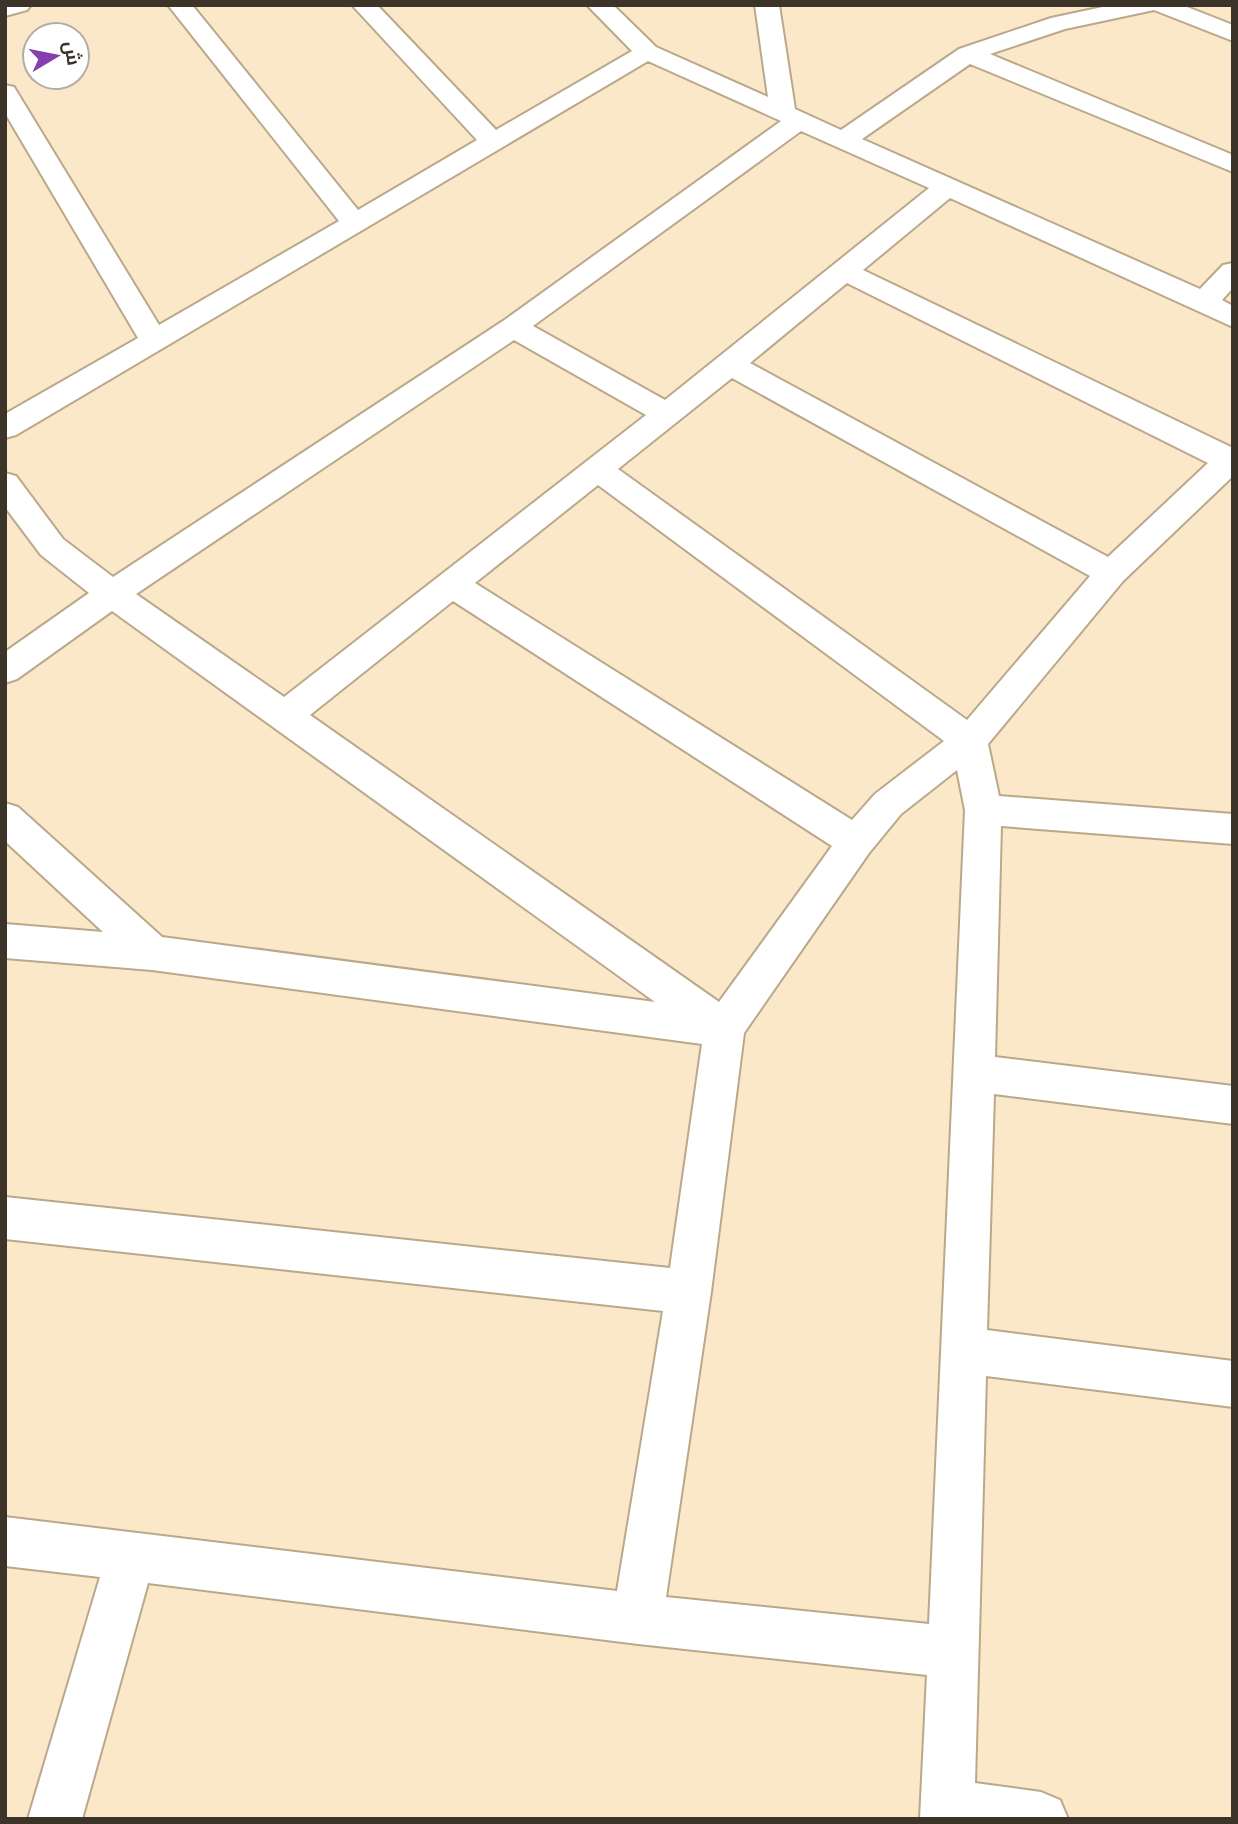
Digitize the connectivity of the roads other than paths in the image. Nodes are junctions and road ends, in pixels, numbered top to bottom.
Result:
1 (19, 5) edge
2 (180, 5) edge
3 (364, 5) edge
4 (599, 5) edge
5 (767, 5) edge
6 (1148, 5) edge
7 (1161, 5) edge
8 (5, 9) edge
9 (1233, 34) edge
10 (647, 52) junction
11 (968, 54) junction
12 (5, 92) edge
13 (790, 117) junction
14 (842, 141) junction
15 (493, 142) junction
16 (1233, 163) edge
17 (946, 188) junction
18 (355, 223) junction
19 (844, 271) junction
20 (1233, 271) edge
21 (1203, 302) junction
22 (1233, 318) edge
23 (513, 327) junction
24 (154, 341) junction
25 (730, 364) junction
26 (666, 414) junction
27 (5, 428) edge
28 (1232, 459) edge
29 (596, 468) junction
30 (5, 484) edge
31 (1111, 573) junction
32 (450, 583) junction
33 (112, 594) junction
34 (5, 670) edge
35 (283, 717) junction
36 (970, 741) junction
37 (983, 810) junction
38 (5, 818) edge
39 (1233, 830) edge
40 (856, 842) junction
41 (5, 941) edge
42 (152, 953) junction
43 (724, 1028) junction
44 (973, 1073) junction
45 (1233, 1105) edge
46 (5, 1218) edge
47 (689, 1292) junction
48 (962, 1350) junction
49 (1233, 1384) edge
50 (5, 1541) edge
51 (131, 1557) junction
52 (638, 1619) junction
53 (952, 1652) junction
54 (947, 1813) edge
55 (55, 1819) edge
56 (1041, 1819) edge

1 - 8 street
2 - 18 street
3 - 15 street
4 - 10 street
5 - 13 street
6 - 11 street
7 - 9 street
10 - 13 street
10 - 15 street
11 - 14 street
11 - 16 street
12 - 24 street
13 - 14 street
13 - 23 street
14 - 17 street
15 - 18 street
17 - 19 street
17 - 21 street
18 - 24 street
19 - 25 street
19 - 28 street
20 - 21 street
21 - 22 street
23 - 26 street
23 - 33 street
24 - 27 street
25 - 26 street
25 - 31 street
26 - 29 street
28 - 31 street
29 - 32 street
29 - 36 street
30 - 33 street
31 - 36 street
32 - 35 street
32 - 40 street
33 - 34 street
33 - 35 street
35 - 43 street
36 - 37 street
36 - 40 street
37 - 39 street
37 - 44 street
38 - 42 street
40 - 43 street
41 - 42 street
42 - 43 street
43 - 47 street
44 - 45 street
44 - 48 street
46 - 47 street
47 - 52 street
48 - 49 street
48 - 53 street
50 - 51 street
51 - 52 street
51 - 55 street
52 - 53 street
53 - 54 street
54 - 56 street

